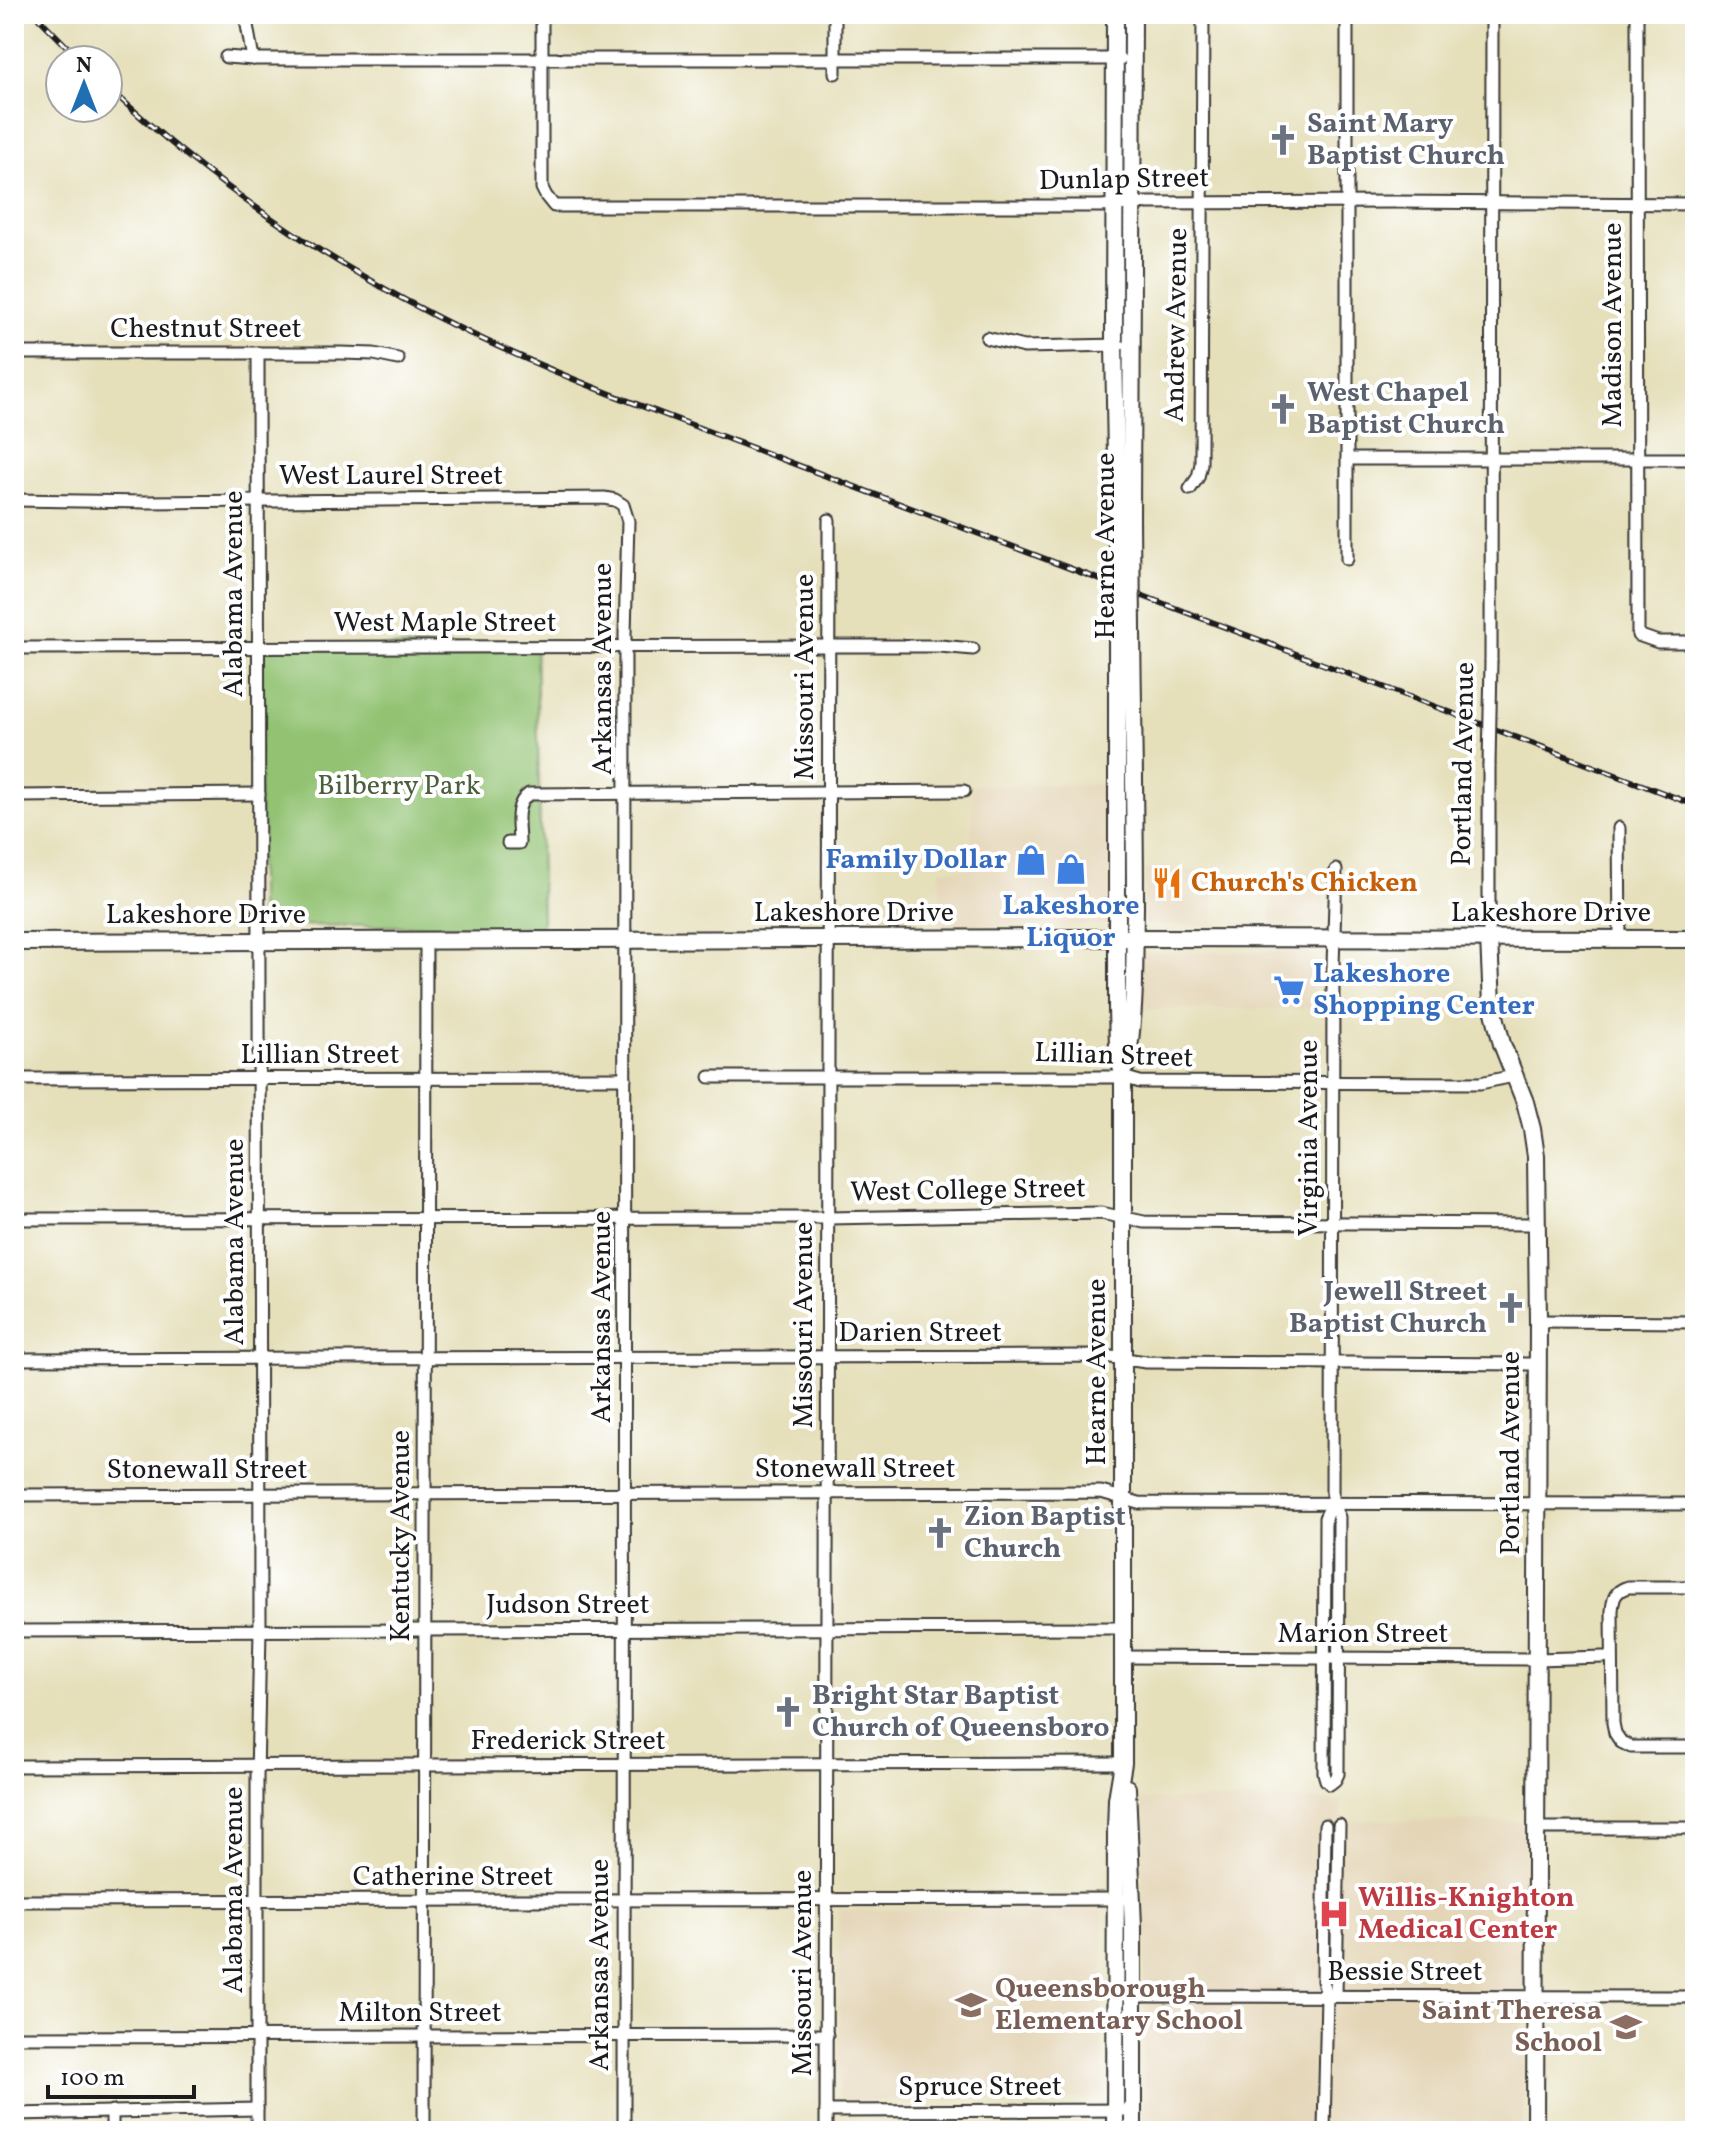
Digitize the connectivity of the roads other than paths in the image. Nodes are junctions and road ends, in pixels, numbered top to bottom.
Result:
1 (245, 14) edge
2 (542, 14) edge
3 (835, 14) edge
4 (1115, 14) edge
5 (1133, 14) edge
6 (1203, 14) edge
7 (1347, 14) edge
8 (1492, 14) edge
9 (1637, 14) edge
10 (226, 57) dead end
11 (253, 59) junction
12 (542, 59) junction
13 (834, 59) junction
14 (1115, 59) junction
15 (1133, 59) junction
16 (835, 73) dead end
17 (1203, 203) junction
18 (1347, 203) junction
19 (1492, 203) junction
20 (1133, 204) junction
21 (1637, 204) junction
22 (1695, 204) edge
23 (1115, 205) junction
24 (987, 338) dead end
25 (1114, 345) junction
26 (1132, 345) junction
27 (14, 353) edge
28 (258, 353) junction
29 (398, 359) dead end
30 (1347, 459) junction
31 (1491, 459) junction
32 (1637, 459) junction
33 (1695, 459) edge
34 (1190, 489) dead end
35 (14, 500) edge
36 (258, 501) junction
37 (623, 505) joint
38 (1124, 516) junction
39 (829, 520) dead end
40 (1347, 559) dead end
41 (1125, 626) junction
42 (1695, 642) edge
43 (626, 646) junction
44 (829, 646) junction
45 (259, 647) junction
46 (14, 648) edge
47 (973, 649) dead end
48 (964, 791) dead end
49 (829, 793) junction
50 (259, 794) junction
51 (626, 794) junction
52 (14, 796) edge
53 (1116, 800) junction
54 (1135, 801) junction
55 (1619, 828) dead end
56 (508, 843) dead end
57 (1336, 870) dead end
58 (1117, 938) junction
59 (1135, 938) junction
60 (829, 939) junction
61 (1335, 939) junction
62 (1489, 939) junction
63 (1620, 939) junction
64 (1695, 939) edge
65 (426, 940) junction
66 (626, 940) junction
67 (259, 941) junction
68 (14, 942) edge
69 (1514, 1076) junction
70 (710, 1077) dead end
71 (829, 1077) junction
72 (1123, 1077) junction
73 (426, 1078) junction
74 (625, 1078) junction
75 (14, 1079) edge
76 (259, 1079) junction
77 (1333, 1083) junction
78 (626, 1218) junction
79 (828, 1218) junction
80 (1123, 1218) junction
81 (14, 1219) edge
82 (259, 1219) junction
83 (425, 1219) junction
84 (1333, 1223) junction
85 (1538, 1224) junction
86 (1538, 1321) junction
87 (1695, 1322) edge
88 (828, 1357) junction
89 (258, 1358) junction
90 (425, 1358) junction
91 (626, 1358) junction
92 (14, 1359) edge
93 (1123, 1359) junction
94 (1333, 1363) junction
95 (1537, 1364) junction
96 (828, 1493) junction
97 (259, 1494) junction
98 (425, 1494) junction
99 (625, 1494) junction
100 (14, 1495) edge
101 (1123, 1498) junction
102 (1332, 1503) junction
103 (1537, 1504) junction
104 (1695, 1504) edge
105 (1695, 1587) edge
106 (827, 1628) junction
107 (1123, 1628) junction
108 (625, 1629) junction
109 (260, 1630) junction
110 (426, 1630) junction
111 (14, 1631) edge
112 (1123, 1657) junction
113 (1604, 1657) dead end
114 (1325, 1658) junction
115 (1339, 1658) junction
116 (1537, 1659) junction
117 (1695, 1747) edge
118 (1123, 1763) junction
119 (624, 1764) junction
120 (827, 1764) junction
121 (258, 1765) junction
122 (426, 1765) junction
123 (14, 1766) edge
124 (1325, 1825) dead end
125 (1339, 1825) dead end
126 (1536, 1828) junction
127 (1695, 1828) edge
128 (1124, 1899) junction
129 (827, 1900) junction
130 (14, 1901) edge
131 (257, 1901) junction
132 (424, 1901) junction
133 (624, 1901) junction
134 (1115, 1996) junction
135 (1133, 1996) junction
136 (1331, 1996) junction
137 (1535, 1996) junction
138 (1695, 1997) edge
139 (827, 2035) junction
140 (624, 2036) junction
141 (14, 2037) edge
142 (258, 2037) junction
143 (423, 2037) junction
144 (257, 2109) junction
145 (1115, 2110) junction
146 (1133, 2110) junction
147 (112, 2111) junction
148 (826, 2111) junction
149 (14, 2114) edge
150 (112, 2131) edge
151 (257, 2131) edge
152 (424, 2131) edge
153 (624, 2131) edge
154 (826, 2131) edge
155 (1115, 2131) edge
156 (1133, 2131) edge
157 (1324, 2131) edge
158 (1535, 2131) edge

1 - 11 street
2 - 12 street
3 - 13 street
4 - 14 main road, Hearne Avenue
5 - 15 main road, Hearne Avenue
6 - 17 street, Andrew Avenue
7 - 18 street
8 - 19 street, Portland Avenue
9 - 21 street, Madison Avenue
10 - 11 street
11 - 12 street
12 - 13 street
12 - 23 street, Dunlap Street
13 - 14 street
13 - 16 street
14 - 15 street
14 - 23 main road, Hearne Avenue
15 - 20 main road, Hearne Avenue
17 - 18 street, Dunlap Street
17 - 20 street, Dunlap Street
17 - 34 street, Andrew Avenue
18 - 19 street, Dunlap Street
18 - 30 street
19 - 21 street, Dunlap Street
19 - 31 street, Portland Avenue
20 - 23 street, Dunlap Street
20 - 26 main road, Hearne Avenue
21 - 22 street, Dunlap Street
21 - 32 street, Madison Avenue
23 - 25 main road, Hearne Avenue
24 - 25 street
25 - 26 street
25 - 38 main road, Hearne Avenue
26 - 38 main road, Hearne Avenue
27 - 28 street, Chestnut Street
28 - 29 street, Chestnut Street
28 - 36 street, Alabama Avenue
30 - 31 street
30 - 40 street
31 - 32 street
31 - 62 street, Portland Avenue, bridge
32 - 33 street
32 - 42 street, Madison Avenue
35 - 36 street, West Laurel Street
36 - 37 street, West Laurel Street
36 - 45 street, Alabama Avenue
37 - 43 street, Arkansas Avenue
38 - 41 main road, Hearne Avenue, bridge
39 - 44 street, Missouri Avenue
41 - 53 main road, Hearne Avenue
41 - 54 main road, Hearne Avenue
43 - 44 street, West Maple Street
43 - 45 street, West Maple Street
43 - 51 street, Arkansas Avenue
44 - 47 street, West Maple Street
44 - 49 street, Missouri Avenue
45 - 46 street, West Maple Street
45 - 50 street, Alabama Avenue
48 - 49 street
49 - 51 street
49 - 60 street, Missouri Avenue
50 - 52 street
50 - 67 street, Alabama Avenue
51 - 56 street
51 - 66 street, Arkansas Avenue
53 - 54 main road
53 - 58 main road, Hearne Avenue
54 - 59 main road, Hearne Avenue
55 - 63 street
57 - 61 street, Virginia Avenue
58 - 59 main road, Lakeshore Drive
58 - 60 main road, Lakeshore Drive
58 - 72 main road, Hearne Avenue
59 - 61 main road, Lakeshore Drive
59 - 72 main road, Hearne Avenue
60 - 66 main road, Lakeshore Drive
60 - 71 street, Missouri Avenue
61 - 62 main road, Lakeshore Drive
61 - 77 street, Virginia Avenue
62 - 63 main road, Lakeshore Drive
62 - 69 main road, Portland Avenue
63 - 64 main road, Lakeshore Drive
65 - 66 main road, Lakeshore Drive
65 - 67 main road, Lakeshore Drive
65 - 73 street, Kentucky Avenue
66 - 74 street, Arkansas Avenue
67 - 68 main road, Lakeshore Drive
67 - 76 street, Alabama Avenue
69 - 77 street, Lillian Street
69 - 85 main road, Portland Avenue
70 - 71 street, Lillian Street
71 - 72 street, Lillian Street
71 - 79 street, Missouri Avenue
72 - 77 street, Lillian Street
72 - 80 main road, Hearne Avenue
73 - 74 street, Lillian Street
73 - 76 street, Lillian Street
73 - 83 street, Kentucky Avenue
74 - 78 street, Arkansas Avenue
75 - 76 street, Lillian Street
76 - 82 street, Alabama Avenue
77 - 84 street, Virginia Avenue
78 - 79 street, West College Street
78 - 83 street, West College Street
78 - 91 street, Arkansas Avenue
79 - 80 street, West College Street
79 - 88 street, Missouri Avenue
80 - 84 street, West College Street
80 - 93 main road, Hearne Avenue
81 - 82 street, West College Street
82 - 83 street, West College Street
82 - 89 street, Alabama Avenue
83 - 90 street, Kentucky Avenue
84 - 85 street, West College Street
84 - 94 street, Virginia Avenue
85 - 86 main road, Portland Avenue
86 - 87 street
86 - 95 main road, Portland Avenue
88 - 91 street, Darien Street
88 - 93 street, Darien Street
88 - 96 street, Missouri Avenue
89 - 90 street, Darien Street
89 - 92 street, Darien Street
89 - 97 street, Alabama Avenue
90 - 91 street, Darien Street
90 - 98 street, Kentucky Avenue
91 - 99 street, Arkansas Avenue
93 - 94 street, Darien Street
93 - 101 main road, Hearne Avenue
94 - 95 street, Darien Street
94 - 102 street, Virginia Avenue
95 - 103 main road, Portland Avenue
96 - 99 street, Stonewall Street
96 - 101 street, Stonewall Street
96 - 106 street, Missouri Avenue
97 - 98 street, Stonewall Street
97 - 100 street, Stonewall Street
97 - 109 street, Alabama Avenue
98 - 99 street, Stonewall Street
98 - 110 street, Kentucky Avenue
99 - 108 street, Arkansas Avenue
101 - 102 street, Stonewall Street
101 - 107 main road, Hearne Avenue
102 - 103 street, Stonewall Street
102 - 114 street, Virginia Avenue
102 - 115 street, Virginia Avenue
103 - 104 street, Stonewall Street
103 - 116 main road, Portland Avenue
105 - 117 street
106 - 107 street, Judson Street
106 - 108 street, Judson Street
106 - 120 street, Missouri Avenue
107 - 112 main road, Hearne Avenue
108 - 110 street, Judson Street
108 - 119 street, Arkansas Avenue
109 - 110 street, Judson Street
109 - 111 street, Judson Street
109 - 121 street, Alabama Avenue
110 - 122 street, Kentucky Avenue
112 - 114 street, Marion Street
112 - 118 main road, Hearne Avenue
113 - 116 street, Marion Street
114 - 115 street, Marion Street
114 - 115 street, Virginia Avenue
115 - 116 street, Marion Street
116 - 126 main road, Portland Avenue
118 - 120 street, Frederick Street
118 - 128 main road, Hearne Avenue
119 - 120 street, Frederick Street
119 - 122 street, Frederick Street
119 - 133 street, Arkansas Avenue
120 - 129 street, Missouri Avenue
121 - 122 street, Frederick Street
121 - 123 street, Frederick Street
121 - 131 street, Alabama Avenue
122 - 132 street, Kentucky Avenue
124 - 136 street
125 - 136 street
126 - 127 street
126 - 137 main road, Portland Avenue
128 - 129 street, Catherine Street
128 - 134 main road, Hearne Avenue
128 - 135 main road, Hearne Avenue
129 - 133 street, Catherine Street
129 - 139 street, Missouri Avenue
130 - 131 street, Catherine Street
131 - 132 street, Catherine Street
131 - 142 street, Alabama Avenue
132 - 133 street, Catherine Street
132 - 143 street, Kentucky Avenue
133 - 140 street, Arkansas Avenue
134 - 135 street, Bessie Street
134 - 145 main road, Hearne Avenue
135 - 136 street, Bessie Street
135 - 146 main road, Hearne Avenue
136 - 137 street, Bessie Street
136 - 157 street
137 - 138 street, Bessie Street
137 - 158 main road, Portland Avenue
139 - 140 street, Milton Street
139 - 148 street, Missouri Avenue
140 - 143 street, Milton Street
140 - 153 street, Arkansas Avenue
141 - 142 street, Milton Street
142 - 143 street, Milton Street
142 - 144 street, Alabama Avenue
143 - 152 street, Kentucky Avenue
144 - 147 street
144 - 151 street, Alabama Avenue
145 - 146 street, Spruce Street
145 - 148 street, Spruce Street
145 - 155 main road, Hearne Avenue
146 - 156 main road, Hearne Avenue
147 - 149 street
147 - 150 street
148 - 154 street, Missouri Avenue

